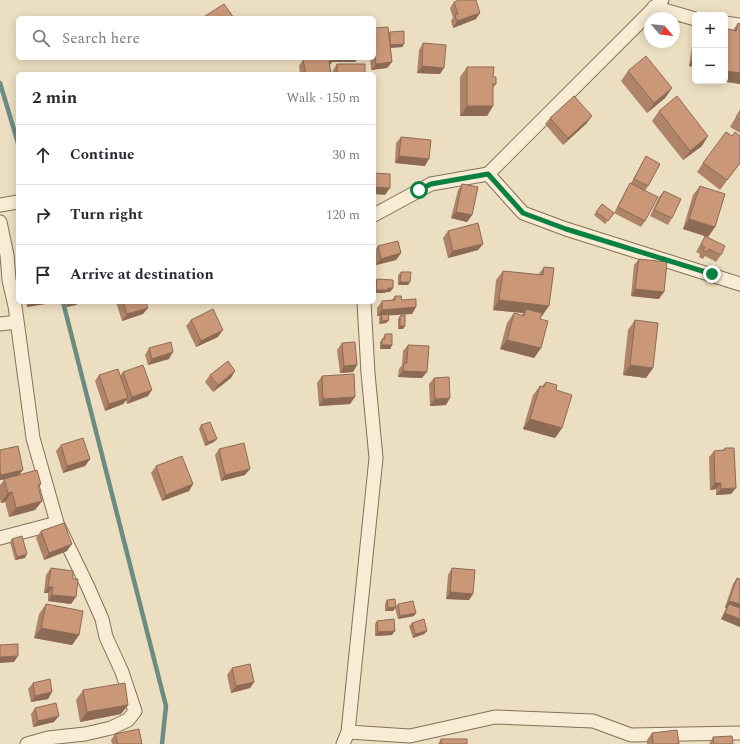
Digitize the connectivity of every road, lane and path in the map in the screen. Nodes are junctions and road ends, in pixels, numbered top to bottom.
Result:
1 (658, 3) edge
2 (692, 19) edge
3 (728, 23) edge
4 (740, 25) edge
5 (488, 174) junction
6 (16, 202) edge
7 (0, 205) edge
8 (376, 214) edge
9 (0, 222) edge
10 (740, 284) edge
11 (364, 304) edge
12 (17, 322) junction
13 (0, 324) edge
14 (57, 523) junction
15 (0, 538) edge
16 (348, 732) junction
17 (740, 733) edge
18 (27, 744) edge
19 (343, 744) edge

1 - 2 street
1 - 5 street
3 - 4 street
5 - 8 street
5 - 10 street
6 - 7 street
9 - 12 street
11 - 16 street
12 - 13 street
12 - 14 street
14 - 15 street
14 - 18 street
16 - 17 street
16 - 19 street

